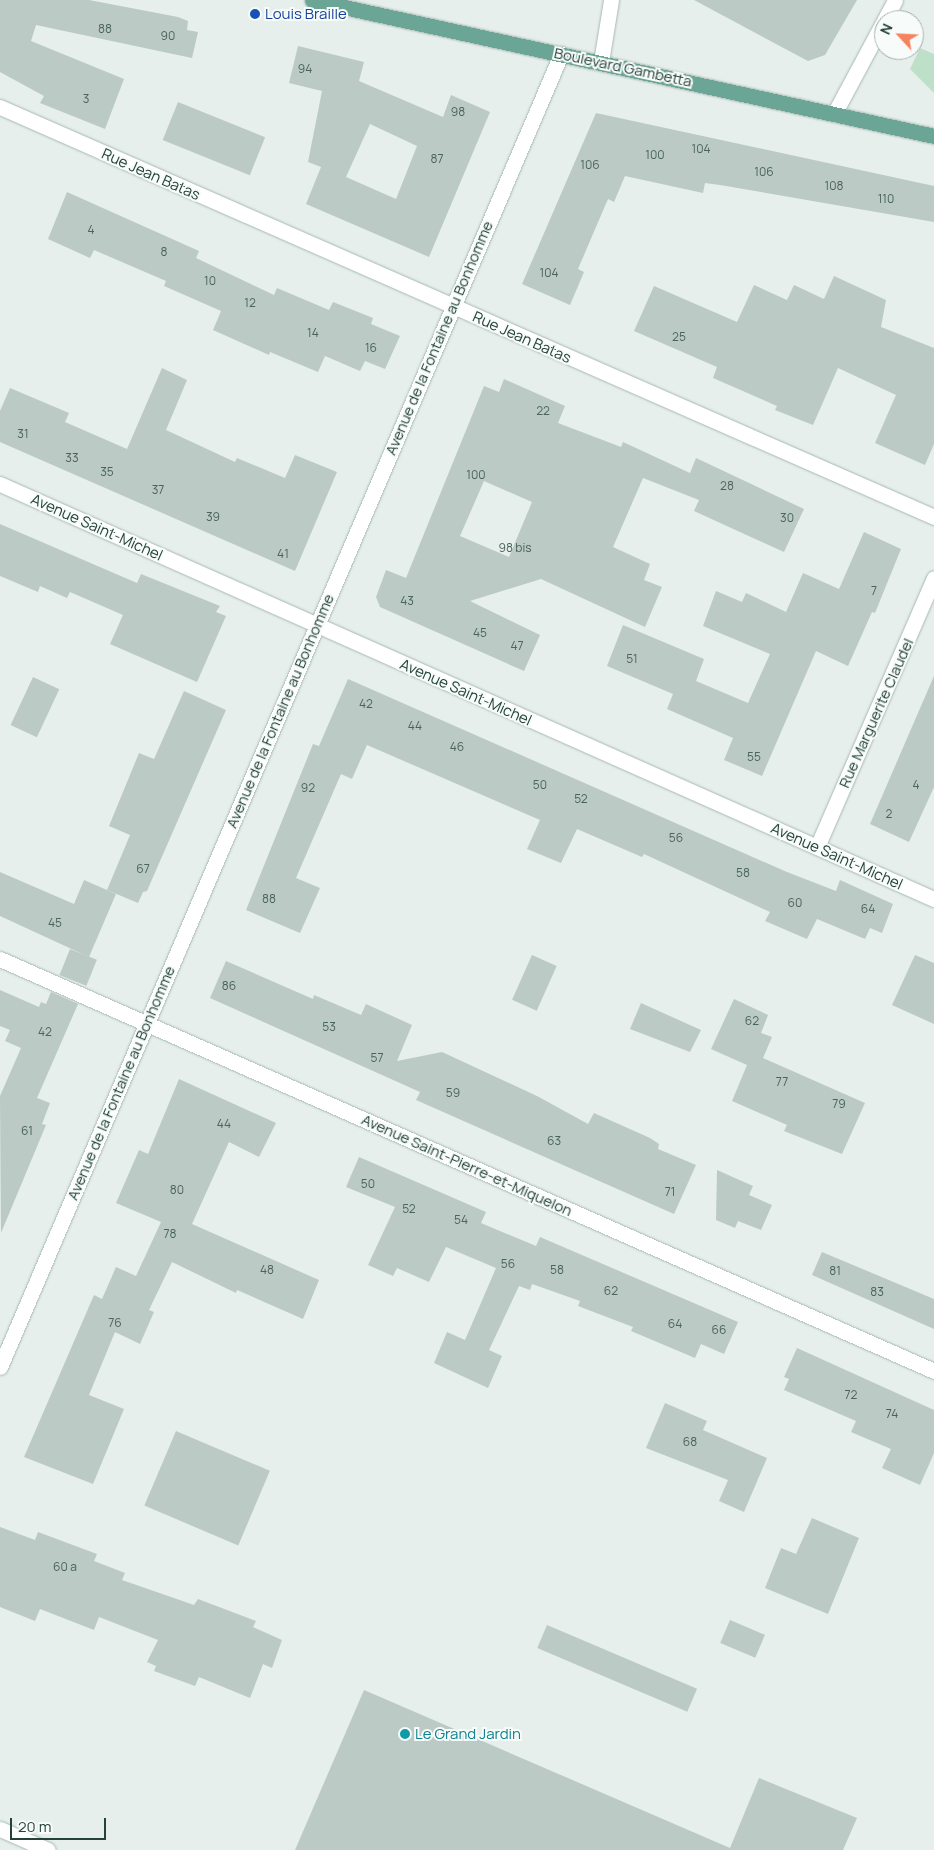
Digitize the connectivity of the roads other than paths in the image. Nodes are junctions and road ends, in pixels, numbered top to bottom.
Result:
1 (312, 0) edge
2 (611, 0) edge
3 (895, 0) edge
4 (561, 54) junction
5 (601, 62) junction
6 (0, 107) edge
7 (834, 114) junction
8 (934, 136) edge
9 (453, 307) junction
10 (0, 484) edge
11 (934, 517) edge
12 (934, 578) edge
13 (317, 627) junction
14 (817, 847) junction
15 (934, 898) edge
16 (0, 959) edge
17 (147, 1024) junction
18 (0, 1367) edge
19 (934, 1371) edge
20 (0, 1829) edge
21 (48, 1850) edge

1 - 4 main road, Boulevard Gambetta
2 - 5 street
3 - 7 street
4 - 5 main road, Boulevard Gambetta
4 - 9 street, Avenue de la Fontaine au Bonhomme
5 - 7 main road, Boulevard Gambetta
6 - 9 street, Rue Jean Batas
7 - 8 main road, Boulevard Gambetta
9 - 11 street, Rue Jean Batas
9 - 13 street, Avenue de la Fontaine au Bonhomme
10 - 13 street, Avenue Saint-Michel
12 - 14 street, Rue Marguerite Claudel
13 - 14 street, Avenue Saint-Michel
13 - 17 street, Avenue de la Fontaine au Bonhomme
14 - 15 street, Avenue Saint-Michel
16 - 17 street, Avenue Saint-Pierre-et-Miquelon
17 - 18 street, Avenue de la Fontaine au Bonhomme
17 - 19 street, Avenue Saint-Pierre-et-Miquelon
20 - 21 street

